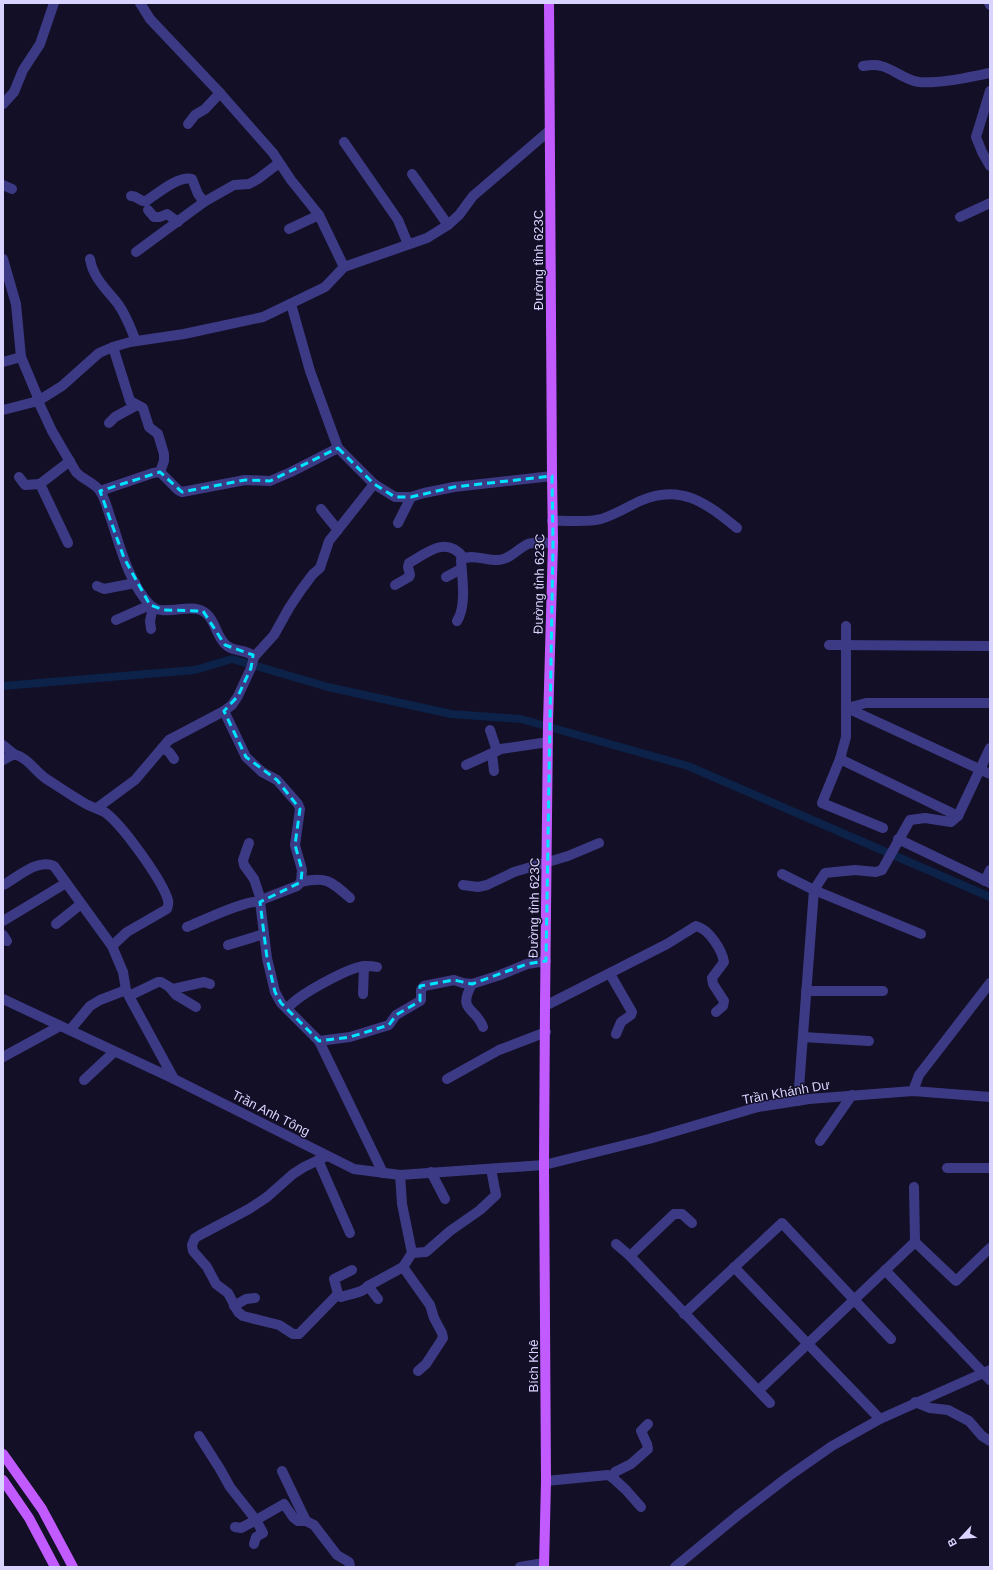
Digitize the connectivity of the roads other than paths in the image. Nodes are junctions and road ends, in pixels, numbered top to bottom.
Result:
1 (54, 3) edge
2 (140, 3) edge
3 (550, 3) edge
4 (862, 66) dead end
5 (990, 73) edge
6 (990, 91) edge
7 (220, 93) junction
8 (3, 103) edge
9 (188, 124) dead end
10 (550, 131) junction
11 (344, 142) dead end
12 (279, 163) junction
13 (990, 166) edge
14 (412, 174) dead end
15 (131, 196) dead end
16 (204, 202) junction
17 (990, 203) edge
18 (148, 210) dead end
19 (319, 215) junction
20 (960, 217) dead end
21 (178, 222) junction
22 (448, 225) junction
23 (289, 229) dead end
24 (408, 244) junction
25 (136, 252) dead end
26 (3, 259) edge
27 (90, 259) dead end
28 (344, 267) junction
29 (291, 304) junction
30 (136, 341) junction
31 (113, 347) junction
32 (21, 357) junction
33 (3, 362) edge
34 (39, 400) junction
35 (137, 405) junction
36 (3, 410) edge
37 (109, 423) dead end
38 (338, 448) junction
39 (70, 461) junction
40 (160, 472) junction
41 (19, 476) dead end
42 (552, 476) junction
43 (40, 484) junction
44 (374, 484) junction
45 (100, 491) junction
46 (411, 497) junction
47 (321, 509) dead end
48 (552, 520) junction
49 (398, 523) dead end
50 (737, 528) dead end
51 (338, 530) junction
52 (68, 543) dead end
53 (553, 543) junction
54 (463, 558) junction
55 (461, 569) junction
56 (446, 577) dead end
57 (135, 583) junction
58 (395, 585) dead end
59 (97, 586) dead end
60 (152, 606) junction
61 (116, 620) dead end
62 (457, 621) dead end
63 (846, 626) dead end
64 (150, 629) dead end
65 (829, 646) dead end
66 (846, 646) junction
67 (990, 646) edge
68 (253, 662) junction
69 (990, 703) edge
70 (847, 708) junction
71 (224, 711) junction
72 (490, 730) dead end
73 (548, 742) junction
74 (3, 745) edge
75 (162, 748) junction
76 (990, 748) edge
77 (495, 753) junction
78 (14, 754) junction
79 (174, 759) dead end
80 (840, 759) junction
81 (3, 760) edge
82 (466, 765) dead end
83 (980, 770) junction
84 (494, 771) dead end
85 (990, 774) edge
86 (97, 808) junction
87 (958, 816) junction
88 (883, 828) dead end
89 (898, 839) junction
90 (249, 843) dead end
91 (600, 843) dead end
92 (547, 862) junction
93 (990, 870) edge
94 (782, 874) dead end
95 (301, 882) junction
96 (988, 882) edge
97 (66, 883) junction
98 (463, 885) dead end
99 (3, 886) edge
100 (814, 890) junction
101 (350, 898) dead end
102 (260, 901) junction
103 (81, 904) junction
104 (3, 921) edge
105 (56, 924) dead end
106 (187, 927) dead end
107 (264, 934) junction
108 (921, 934) dead end
109 (228, 945) dead end
110 (112, 946) junction
111 (546, 961) junction
112 (364, 966) junction
113 (377, 967) dead end
114 (610, 974) junction
115 (990, 983) edge
116 (210, 984) dead end
117 (472, 984) junction
118 (170, 988) junction
119 (806, 991) junction
120 (883, 991) dead end
121 (128, 993) junction
122 (363, 994) dead end
123 (3, 999) edge
124 (545, 1006) junction
125 (196, 1007) dead end
126 (287, 1009) junction
127 (716, 1012) dead end
128 (60, 1026) junction
129 (483, 1027) dead end
130 (70, 1030) junction
131 (546, 1032) junction
132 (616, 1034) dead end
133 (803, 1037) junction
134 (319, 1041) junction
135 (870, 1041) dead end
136 (114, 1052) junction
137 (3, 1056) edge
138 (174, 1079) junction
139 (447, 1079) dead end
140 (84, 1080) dead end
141 (913, 1091) junction
142 (852, 1095) junction
143 (990, 1097) edge
144 (798, 1101) junction
145 (820, 1141) dead end
146 (322, 1158) junction
147 (544, 1165) junction
148 (947, 1168) dead end
149 (990, 1168) edge
150 (491, 1169) junction
151 (431, 1172) junction
152 (383, 1173) junction
153 (400, 1174) junction
154 (914, 1187) dead end
155 (445, 1199) dead end
156 (692, 1223) dead end
157 (350, 1233) dead end
158 (915, 1242) junction
159 (616, 1244) dead end
160 (990, 1248) edge
161 (412, 1253) junction
162 (630, 1256) junction
163 (404, 1267) junction
164 (734, 1267) junction
165 (352, 1270) dead end
166 (885, 1270) junction
167 (368, 1286) junction
168 (338, 1294) junction
169 (255, 1298) dead end
170 (378, 1299) dead end
171 (854, 1300) junction
172 (234, 1306) junction
173 (684, 1314) junction
174 (891, 1339) dead end
175 (807, 1344) junction
176 (418, 1371) dead end
177 (988, 1374) edge
178 (759, 1390) junction
179 (916, 1402) junction
180 (770, 1403) dead end
181 (880, 1419) junction
182 (648, 1424) dead end
183 (198, 1436) dead end
184 (990, 1441) edge
185 (3, 1454) edge
186 (282, 1471) dead end
187 (613, 1478) junction
188 (3, 1480) edge
189 (546, 1481) junction
190 (641, 1507) dead end
191 (42, 1509) junction
192 (29, 1518) junction
193 (256, 1520) junction
194 (306, 1521) junction
195 (235, 1527) dead end
196 (254, 1544) dead end
197 (544, 1565) edge
198 (55, 1567) edge
199 (73, 1567) edge
200 (350, 1567) edge
201 (520, 1567) edge
202 (675, 1567) edge

1 - 8 street
2 - 7 street
3 - 10 main road, Đường tỉnh 623C
4 - 5 street
6 - 13 street
7 - 9 street
7 - 12 street
10 - 22 street
10 - 42 main road, Đường tỉnh 623C
11 - 24 street
12 - 16 street
12 - 19 street
14 - 22 street
15 - 16 street
16 - 21 street
17 - 20 street
18 - 21 street
19 - 23 street
19 - 28 street
21 - 25 street
22 - 24 street
24 - 28 street
26 - 32 street
27 - 30 street
28 - 29 street
29 - 30 street
29 - 38 street
30 - 31 street
31 - 34 street
31 - 35 street
32 - 33 street
32 - 34 street
34 - 36 street
34 - 39 street
35 - 37 street
35 - 40 street
38 - 40 street
38 - 44 street
39 - 43 street
39 - 45 street
40 - 45 street
41 - 43 street
42 - 46 street
42 - 48 main road, Đường tỉnh 623C
43 - 52 street
44 - 46 street
44 - 51 street
45 - 57 street
46 - 49 street
47 - 51 street
48 - 50 street
48 - 53 main road, Đường tỉnh 623C
51 - 68 street
53 - 54 street
53 - 73 main road, Đường tỉnh 623C
54 - 55 street
54 - 58 street
55 - 56 street
55 - 62 street
57 - 59 street
57 - 60 street
60 - 61 street
60 - 64 street
60 - 68 street
63 - 66 street
65 - 66 street
66 - 67 street
66 - 70 street
68 - 71 street
69 - 70 street
70 - 80 street
70 - 83 street
71 - 75 street
71 - 95 street
72 - 77 street
73 - 77 street
73 - 92 main road, Đường tỉnh 623C
74 - 78 street
75 - 79 street
75 - 86 street
76 - 83 street
77 - 82 street
77 - 84 street
78 - 81 street
78 - 86 street
80 - 87 street
80 - 88 street
83 - 85 street
83 - 87 street
86 - 110 street
87 - 89 street
89 - 96 street
89 - 100 street
90 - 102 street
91 - 92 street
92 - 98 street
92 - 111 main road, Đường tỉnh 623C
93 - 96 street
94 - 100 street
95 - 101 street
95 - 102 street
97 - 99 street
97 - 103 street
97 - 104 street
100 - 108 street
100 - 119 street
102 - 106 street
102 - 107 street
103 - 105 street
103 - 110 street
107 - 109 street
107 - 126 street
110 - 121 street
111 - 117 street
111 - 124 main road, Đường tỉnh 623C
112 - 113 street
112 - 122 street
112 - 126 street
114 - 124 street
114 - 127 street
114 - 132 street
115 - 141 street
116 - 118 street
117 - 129 street
117 - 134 street
118 - 121 street
118 - 125 street
119 - 120 street
119 - 133 street
121 - 130 street
121 - 138 street
123 - 128 street, Trần Anh Tông
124 - 131 main road, Đường tỉnh 623C
126 - 134 street
128 - 130 street, Trần Anh Tông
128 - 137 street
130 - 136 street, Trần Anh Tông
131 - 139 street
131 - 147 main road, Đường tỉnh 623C
133 - 135 street
133 - 144 street
134 - 152 street
136 - 138 street, Trần Anh Tông
136 - 140 street
138 - 146 street, Trần Anh Tông
141 - 142 street, Trần Khánh Dư
141 - 143 street, Trần Khánh Dư
142 - 144 street, Trần Khánh Dư
142 - 145 street
144 - 147 street, Trần Khánh Dư
146 - 152 street, Trần Anh Tông
146 - 157 street
146 - 172 street
147 - 150 street, Trần Anh Tông
147 - 189 main road, Bích Khê
148 - 149 street
150 - 151 street, Trần Anh Tông
150 - 161 street
151 - 153 street, Trần Anh Tông
151 - 155 street
152 - 153 street, Trần Anh Tông
153 - 161 street
154 - 158 street
156 - 162 street
158 - 160 street
158 - 166 street
159 - 162 street
161 - 163 street
162 - 173 street
163 - 167 street
163 - 176 street
164 - 171 street
164 - 173 street
164 - 175 street
165 - 168 street
166 - 171 street
166 - 177 street
167 - 168 street
167 - 170 street
168 - 172 street
169 - 172 street
171 - 174 street
171 - 175 street
173 - 178 street
175 - 178 street
175 - 181 street
177 - 179 street
178 - 180 street
179 - 181 street
179 - 184 street
181 - 202 street
182 - 187 street
183 - 193 street
185 - 191 main road
186 - 194 street
187 - 189 street
187 - 190 street
188 - 192 main road
189 - 197 main road, Bích Khê
191 - 192 main road
191 - 199 main road
192 - 198 main road
193 - 194 street
193 - 195 street
193 - 196 street
194 - 200 street
197 - 201 street

